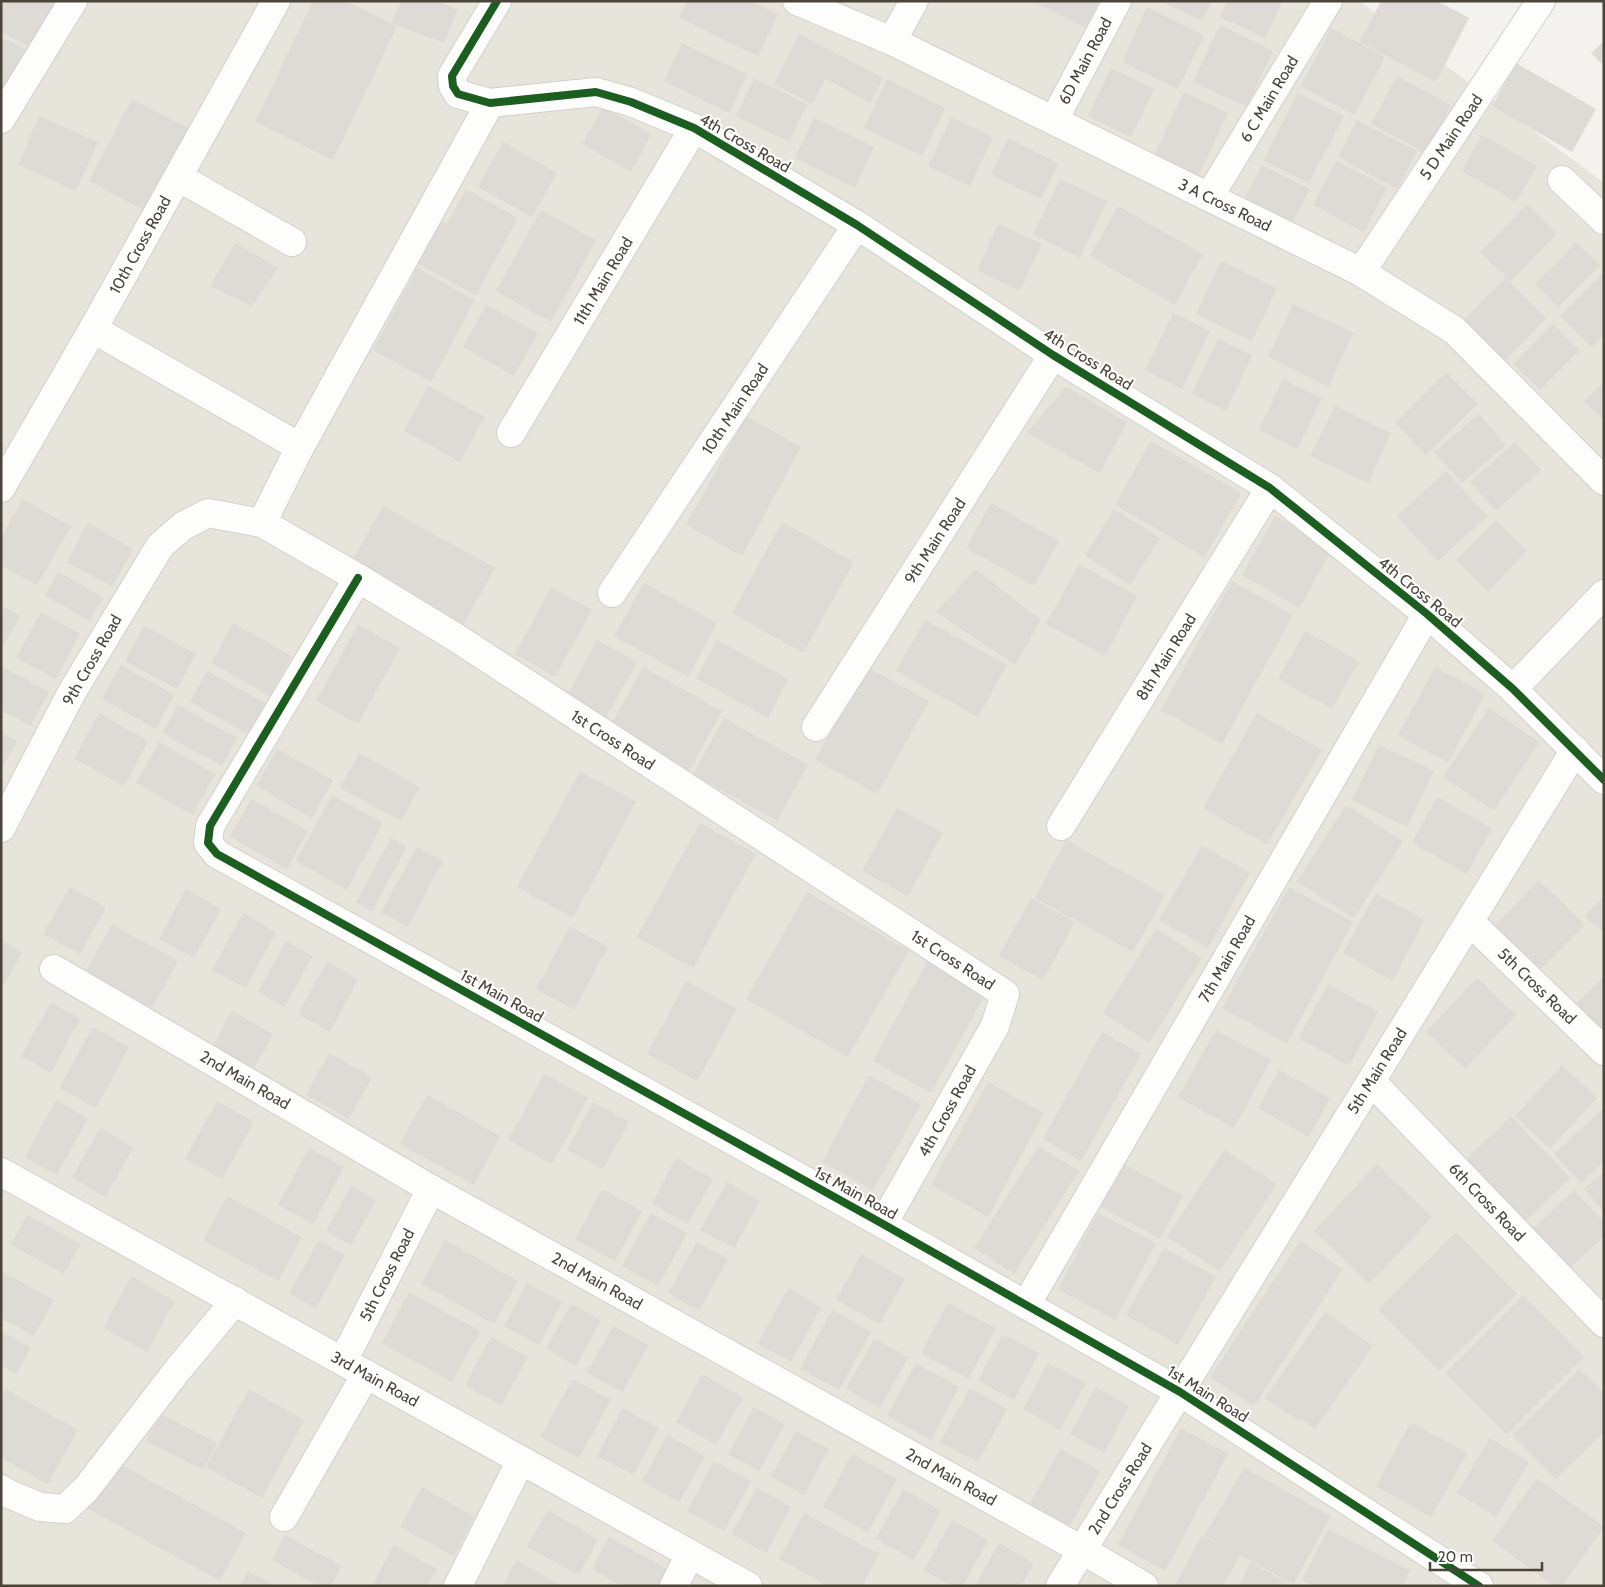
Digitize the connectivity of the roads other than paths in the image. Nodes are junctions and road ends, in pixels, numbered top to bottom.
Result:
1 (73, 1) edge
2 (276, 1) edge
3 (497, 1) edge
4 (797, 1) edge
5 (914, 1) edge
6 (1117, 1) edge
7 (1328, 1) edge
8 (1541, 1) edge
9 (892, 41) junction
10 (490, 103) junction
11 (1, 119) edge
12 (1054, 120) junction
13 (694, 128) junction
14 (178, 177) junction
15 (1562, 180) dead end
16 (1209, 197) junction
17 (1604, 220) edge
18 (857, 225) junction
19 (292, 242) dead end
20 (1361, 272) junction
21 (93, 329) junction
22 (1054, 355) junction
23 (511, 433) dead end
24 (300, 447) junction
25 (1604, 481) edge
26 (1, 488) edge
27 (1270, 488) junction
28 (208, 513) joint
29 (262, 522) junction
30 (358, 578) junction
31 (612, 593) dead end
32 (1604, 594) edge
33 (1427, 614) junction
34 (1513, 689) junction
35 (816, 727) dead end
36 (1575, 750) junction
37 (1604, 780) edge
38 (1062, 826) dead end
39 (1, 828) edge
40 (1470, 922) junction
41 (54, 969) dead end
42 (1005, 994) joint
43 (1604, 1051) edge
44 (1371, 1081) junction
45 (3, 1176) edge
46 (431, 1190) junction
47 (883, 1224) junction
48 (235, 1302) junction
49 (1026, 1305) junction
50 (1604, 1323) edge
51 (343, 1361) junction
52 (366, 1374) junction
53 (1180, 1392) junction
54 (521, 1460) junction
55 (1, 1489) edge
56 (284, 1517) dead end
57 (1082, 1550) junction
58 (690, 1554) junction
59 (458, 1586) edge
60 (674, 1586) edge
61 (748, 1586) edge
62 (1060, 1586) edge
63 (1144, 1586) edge
64 (1479, 1586) edge

1 - 11 street
2 - 14 street, 10th Cross Road
3 - 10 street
4 - 9 street, 3 A Cross Road
5 - 9 street
6 - 12 street, 6D Main Road
7 - 16 street, 6 C Main Road
8 - 20 street, 5 D Main Road
9 - 12 street, 3 A Cross Road
10 - 13 street, 4th Cross Road
10 - 24 street
12 - 16 street, 3 A Cross Road
13 - 18 street, 4th Cross Road
13 - 23 street, 11th Main Road
14 - 19 street
14 - 21 street, 10th Cross Road
15 - 17 street
16 - 20 street, 3 A Cross Road
18 - 22 street, 4th Cross Road
18 - 31 street, 10th Main Road
20 - 25 street, 3 A Cross Road
21 - 24 street
21 - 26 street, 10th Cross Road
22 - 27 street, 4th Cross Road
22 - 35 street, 9th Main Road
24 - 29 street
27 - 33 street, 4th Cross Road
27 - 38 street, 8th Main Road
28 - 29 street, 1st Cross Road
28 - 39 street, 9th Cross Road
29 - 30 street, 1st Cross Road
30 - 42 street, 1st Cross Road
30 - 47 street, 1st Main Road
32 - 34 street
33 - 34 street, 4th Cross Road
33 - 49 street, 7th Main Road
34 - 36 street, 4th Cross Road
36 - 37 street, 4th Cross Road
36 - 40 street, 5th Main Road
40 - 43 street, 5th Cross Road
40 - 44 street, 5th Main Road
41 - 46 street, 2nd Main Road
42 - 47 street, 4th Cross Road
44 - 50 street, 6th Cross Road
44 - 53 street, 5th Main Road
45 - 48 street, 3rd Main Road
46 - 51 street, 5th Cross Road
46 - 57 street, 2nd Main Road
47 - 49 street, 1st Main Road
48 - 51 street, 3rd Main Road
48 - 55 street
49 - 53 street, 1st Main Road
51 - 52 street, 3rd Main Road
52 - 54 street, 3rd Main Road
52 - 56 street
53 - 57 street, 2nd Cross Road
53 - 64 street, 1st Main Road
54 - 58 street, 3rd Main Road
54 - 59 street
57 - 62 street, 2nd Cross Road
57 - 63 street, 2nd Main Road
58 - 60 street
58 - 61 street, 3rd Main Road

